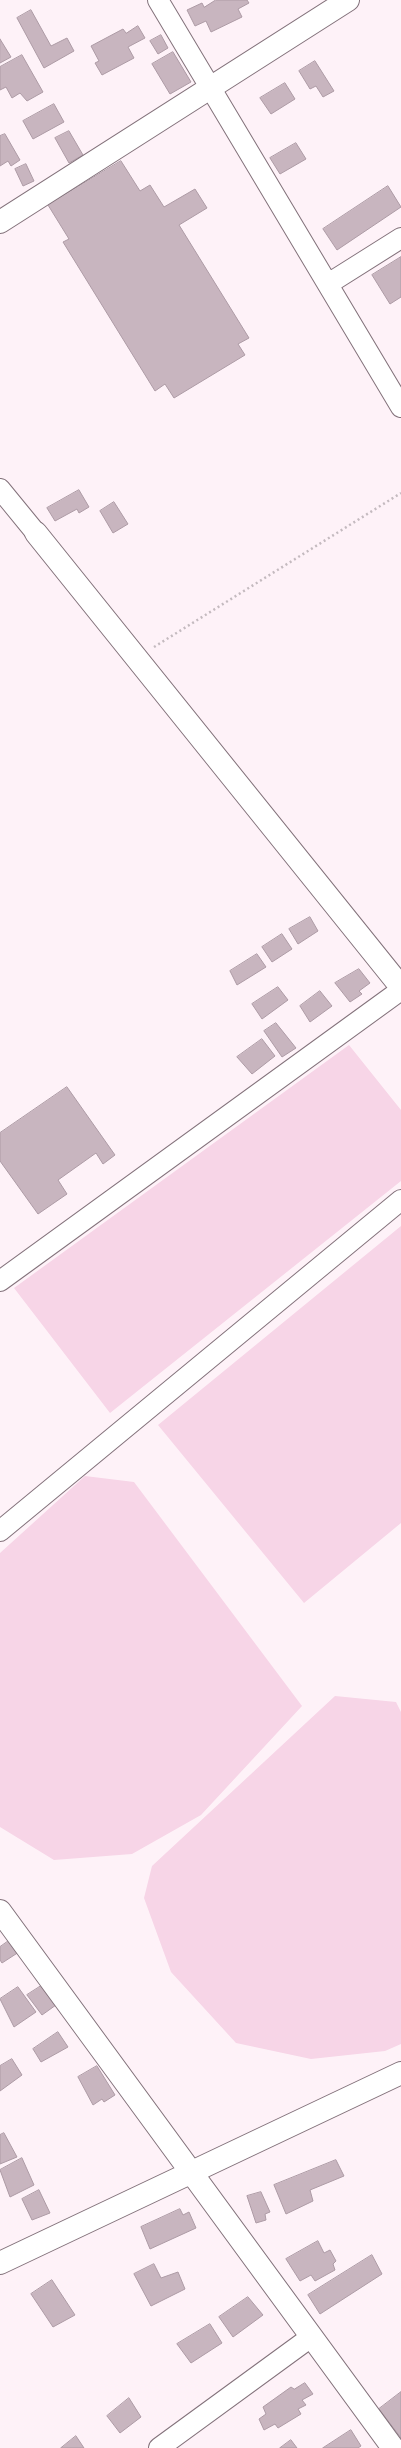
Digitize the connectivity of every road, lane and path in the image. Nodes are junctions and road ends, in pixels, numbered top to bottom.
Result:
1 (158, 0) edge
2 (348, 0) edge
3 (210, 87) junction
4 (0, 222) edge
5 (401, 238) edge
6 (328, 284) junction
7 (401, 407) edge
8 (0, 489) edge
9 (401, 493) edge
10 (36, 533) joint
11 (136, 658) junction
12 (401, 989) edge
13 (401, 1200) edge
14 (0, 1281) edge
15 (0, 1531) edge
16 (0, 1911) edge
17 (401, 2073) edge
18 (192, 2171) junction
19 (0, 2263) edge
20 (311, 2337) junction
21 (160, 2448) edge
22 (393, 2448) edge

1 - 3 street
2 - 3 street
3 - 4 street
3 - 6 street
5 - 6 street
6 - 7 street
8 - 10 street
9 - 11 path
10 - 11 street
11 - 12 street
12 - 14 street
13 - 15 street
16 - 18 street
17 - 18 street
18 - 19 street
18 - 20 street
20 - 21 street
20 - 22 street

